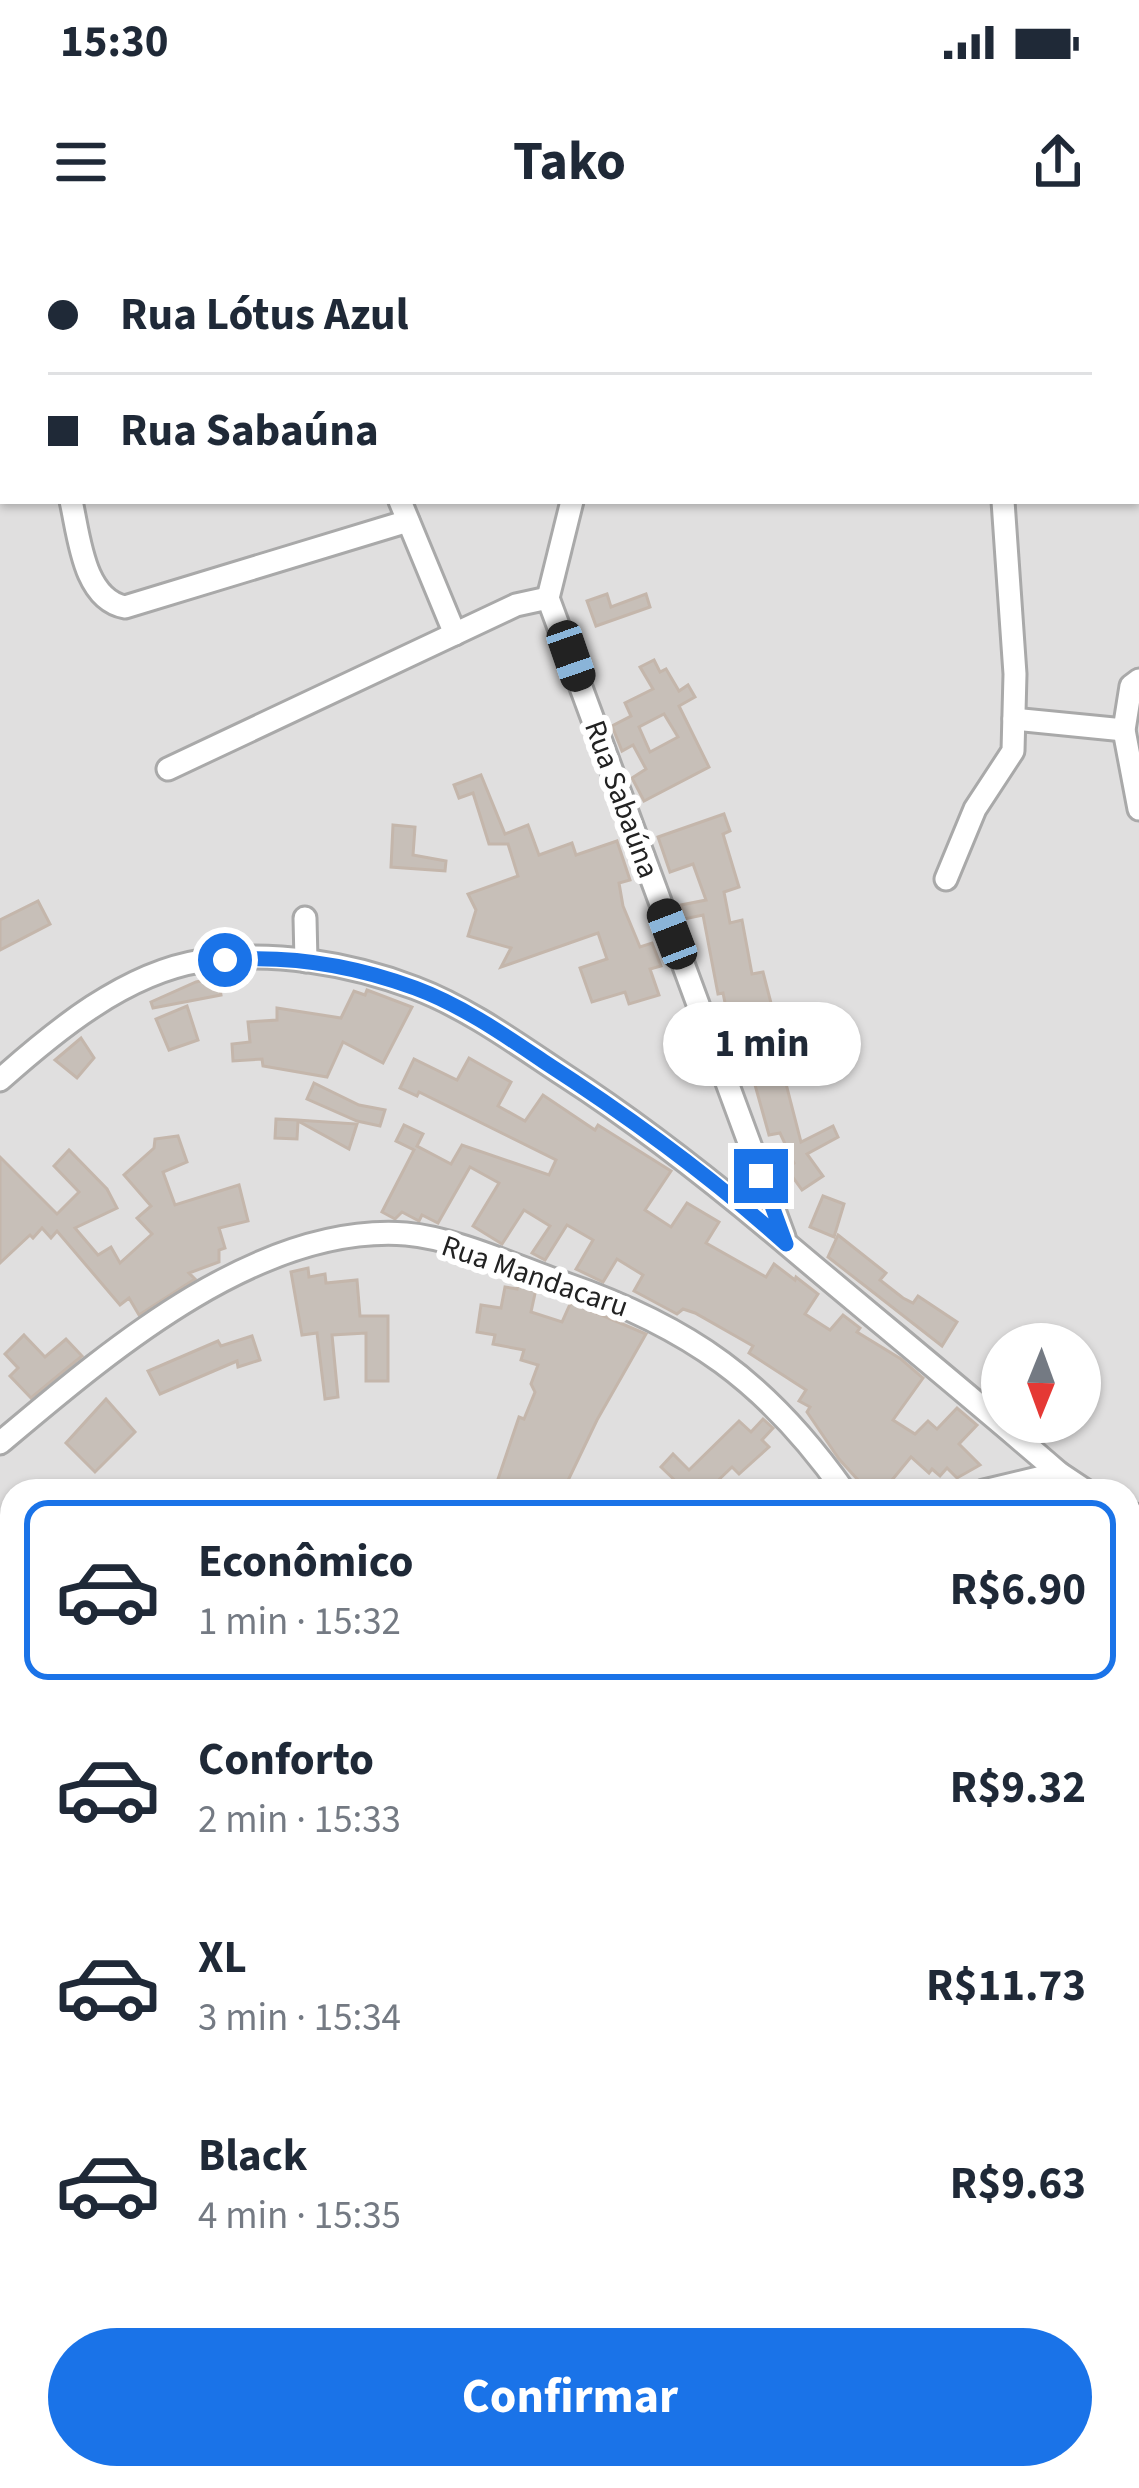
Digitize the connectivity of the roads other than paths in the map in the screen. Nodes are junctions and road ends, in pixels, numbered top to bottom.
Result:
1 (72, 504) edge
2 (571, 504) edge
3 (1003, 504) edge
4 (404, 511) edge
5 (548, 598) junction
6 (454, 634) junction
7 (1139, 680) edge
8 (1014, 719) junction
9 (1124, 730) junction
10 (167, 769) dead end
11 (1139, 809) edge
12 (946, 879) dead end
13 (305, 918) dead end
14 (306, 961) junction
15 (0, 1080) edge
16 (786, 1244) junction
17 (0, 1443) edge
18 (1059, 1473) junction
19 (835, 1479) edge
20 (1034, 1479) edge
21 (1068, 1479) edge

1 - 4 street
2 - 5 street
3 - 8 street
4 - 6 street
5 - 6 street
5 - 16 street, Rua Sabaúna
6 - 10 street
7 - 9 street
8 - 9 street
8 - 12 street
9 - 11 street
13 - 14 street
14 - 15 street
14 - 16 street
16 - 18 street
17 - 19 street, Rua Mandacaru
18 - 20 street
18 - 21 street

